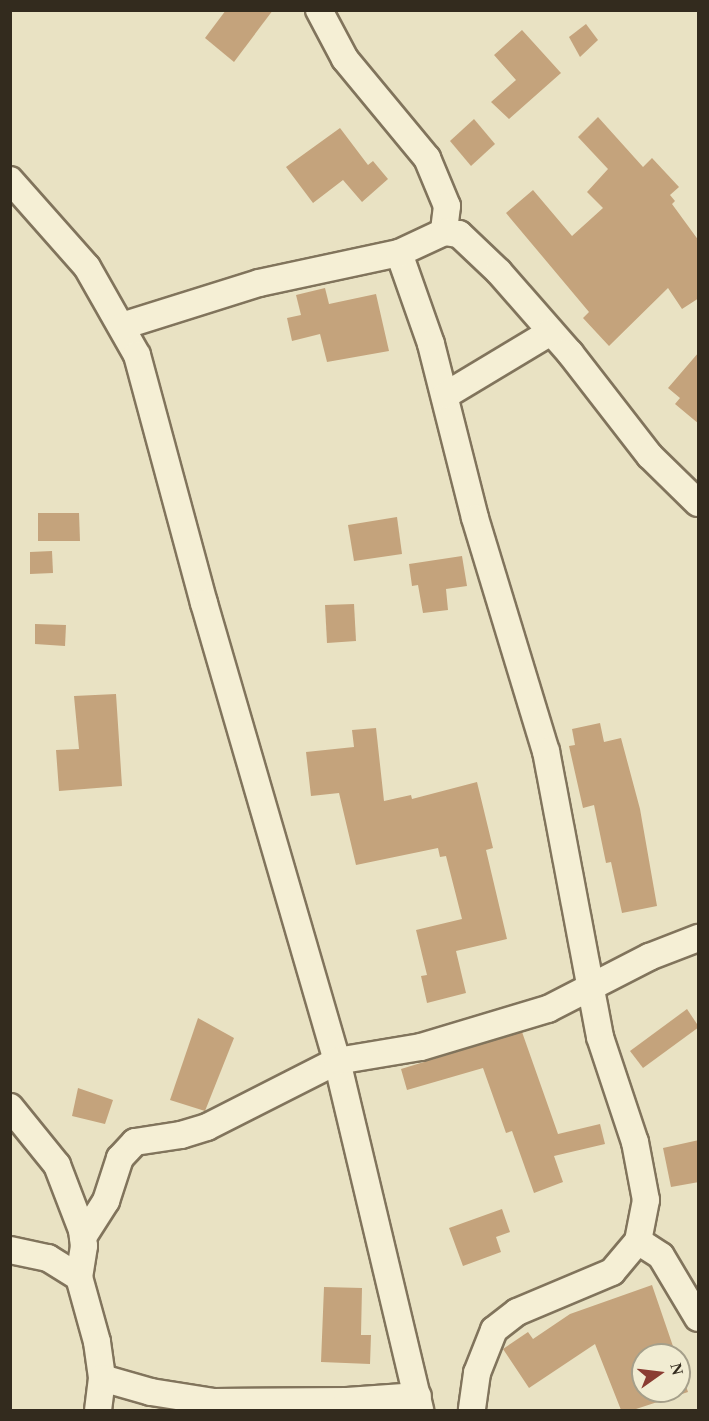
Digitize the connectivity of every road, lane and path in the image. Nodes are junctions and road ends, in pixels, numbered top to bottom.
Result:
1 (319, 10) edge
2 (10, 180) edge
3 (444, 232) junction
4 (399, 253) junction
5 (122, 326) junction
6 (551, 332) junction
7 (446, 395) junction
8 (699, 503) edge
9 (699, 938) edge
10 (591, 989) junction
11 (337, 1061) junction
12 (10, 1107) edge
13 (83, 1238) junction
14 (638, 1241) junction
15 (10, 1250) edge
16 (79, 1277) junction
17 (699, 1318) edge
18 (102, 1378) junction
19 (419, 1403) edge
20 (98, 1410) edge
21 (472, 1410) edge

1 - 3 street
2 - 5 street
3 - 4 street
3 - 6 street
4 - 5 street
4 - 7 street
5 - 11 street
6 - 7 street
6 - 8 street
7 - 10 street
9 - 10 street
10 - 11 street
10 - 14 street
11 - 13 street
11 - 19 street
12 - 13 street
13 - 16 street
14 - 17 street
14 - 21 street
15 - 16 street
16 - 18 street
18 - 19 street
18 - 20 street

